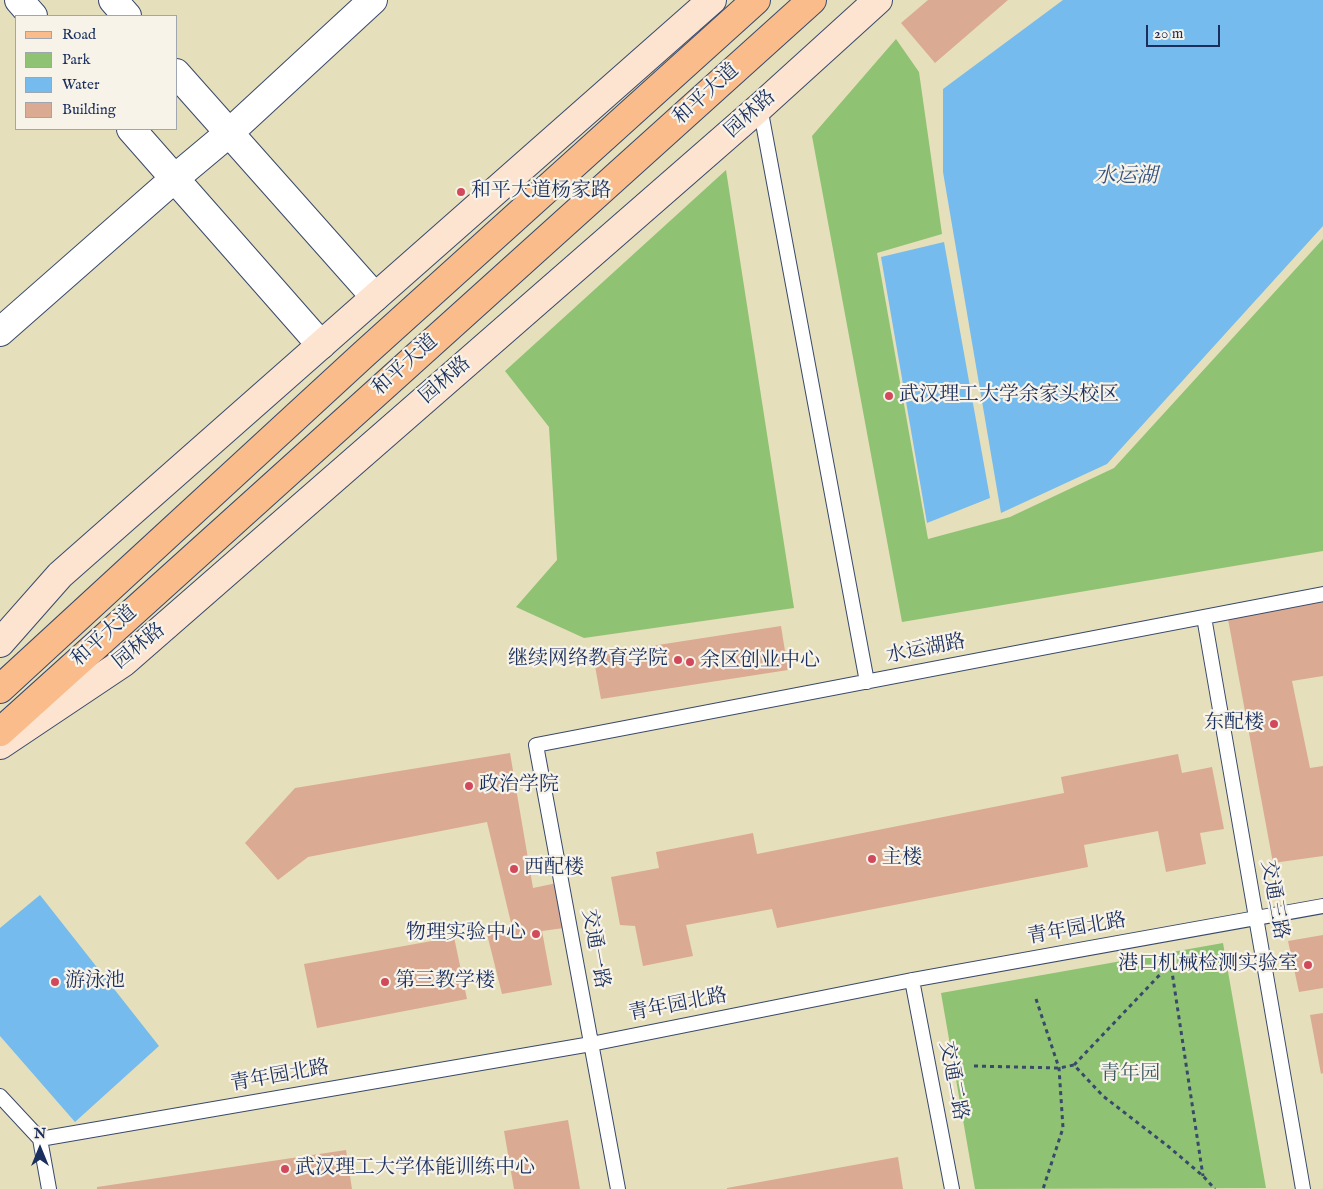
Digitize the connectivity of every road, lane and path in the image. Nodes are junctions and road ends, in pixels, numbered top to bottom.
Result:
1 (19, 0) edge
2 (113, 0) edge
3 (373, 0) edge
4 (712, 0) edge
5 (756, 0) edge
6 (812, 0) edge
7 (878, 0) edge
8 (33, 15) edge
9 (126, 15) edge
10 (178, 75) edge
11 (760, 107) junction
12 (132, 130) edge
13 (229, 133) junction
14 (174, 179) junction
15 (375, 297) junction
16 (0, 332) edge
17 (321, 345) junction
18 (1323, 594) edge
19 (1204, 617) junction
20 (0, 643) edge
21 (867, 682) junction
22 (0, 689) edge
23 (0, 732) edge
24 (0, 745) edge
25 (536, 745) joint
26 (1323, 906) edge
27 (1256, 918) junction
28 (1167, 934) junction
29 (1171, 963) junction
30 (912, 980) junction
31 (1036, 999) dead end
32 (591, 1044) junction
33 (1074, 1064) junction
34 (974, 1066) dead end
35 (1059, 1068) junction
36 (0, 1096) edge
37 (40, 1139) junction
38 (1204, 1176) junction
39 (49, 1189) edge
40 (618, 1189) edge
41 (952, 1189) edge
42 (1043, 1189) edge
43 (1215, 1189) edge
44 (1303, 1189) edge

1 - 8 street
2 - 9 street
3 - 13 street
4 - 15 main road
5 - 22 main road, 和平大道
6 - 23 main road, 和平大道
7 - 11 main road, 园林路
10 - 13 street
11 - 21 lane
11 - 24 main road, 园林路
12 - 14 street
13 - 14 street
13 - 15 street
14 - 16 street
14 - 17 street
15 - 17 main road
17 - 20 main road
18 - 19 lane, 水运湖路
19 - 21 lane, 水运湖路
19 - 27 lane, 交通三路
21 - 25 lane, 水运湖路
25 - 32 lane, 交通一路
26 - 27 lane, 青年园北路
27 - 28 lane, 青年园北路
27 - 44 lane, 交通三路
28 - 29 path
28 - 30 lane, 青年园北路
29 - 33 path
29 - 38 path
30 - 32 lane, 青年园北路
30 - 41 lane, 交通二路
31 - 35 path
32 - 37 lane, 青年园北路
32 - 40 lane, 交通一路
33 - 35 path
33 - 38 path
34 - 35 path
35 - 42 path
36 - 37 lane
37 - 39 lane
38 - 43 path

